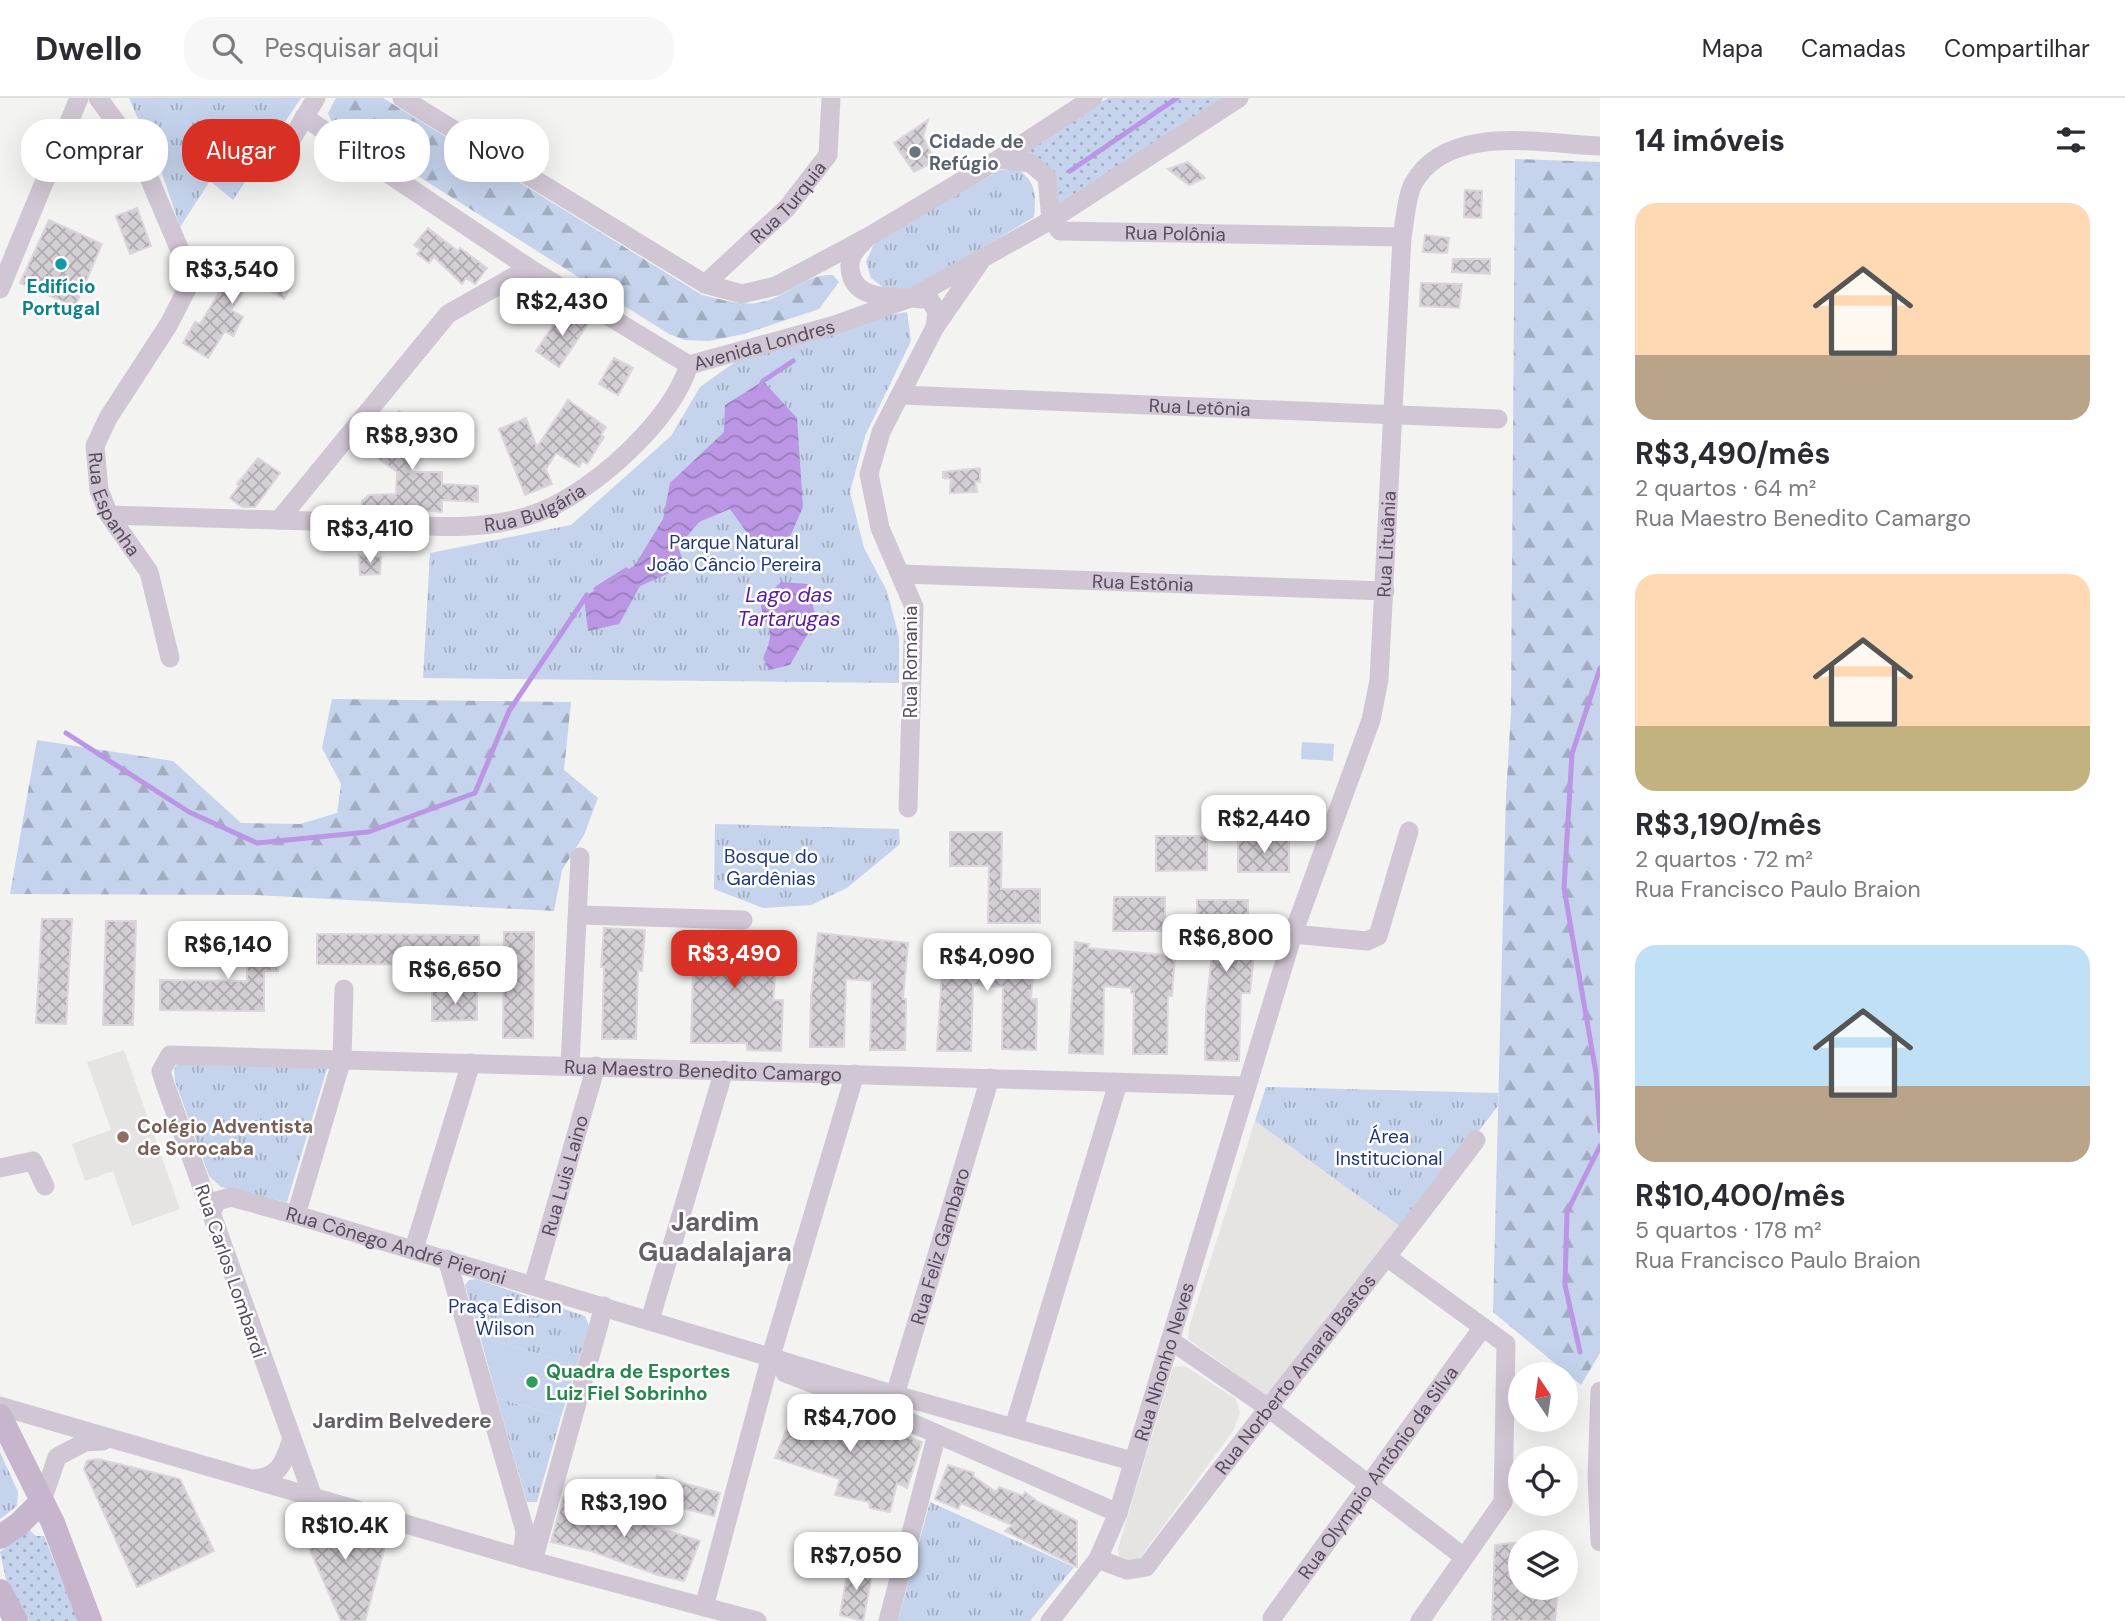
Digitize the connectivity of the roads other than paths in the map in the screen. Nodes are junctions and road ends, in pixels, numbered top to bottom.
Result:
1 (79, 98) edge
2 (98, 98) edge
3 (316, 98) edge
4 (402, 98) edge
5 (831, 98) edge
6 (1093, 98) edge
7 (1239, 98) edge
8 (1074, 105) edge
9 (304, 117) junction
10 (300, 124) edge
11 (1600, 146) edge
12 (999, 159) junction
13 (1051, 220) junction
14 (868, 237) junction
15 (1402, 237) junction
16 (983, 257) junction
17 (529, 268) junction
18 (705, 284) junction
19 (0, 289) edge
20 (913, 297) junction
21 (935, 327) junction
22 (689, 365) junction
23 (901, 395) junction
24 (1394, 414) junction
25 (1498, 419) dead end
26 (109, 515) junction
27 (279, 520) junction
28 (901, 574) junction
29 (1385, 591) junction
30 (170, 658) dead end
31 (908, 808) dead end
32 (1409, 831) dead end
33 (580, 857) dead end
34 (579, 915) junction
35 (743, 919) dead end
36 (1293, 934) junction
37 (344, 989) dead end
38 (342, 1059) junction
39 (164, 1061) joint
40 (471, 1063) junction
41 (570, 1065) junction
42 (596, 1066) junction
43 (724, 1070) junction
44 (855, 1074) junction
45 (990, 1077) junction
46 (1118, 1083) junction
47 (1246, 1086) junction
48 (1476, 1140) dead end
49 (0, 1168) edge
50 (45, 1186) dead end
51 (211, 1213) junction
52 (296, 1215) junction
53 (414, 1249) junction
54 (1388, 1258) junction
55 (447, 1259) junction
56 (533, 1285) junction
57 (604, 1306) junction
58 (650, 1320) junction
59 (1483, 1327) junction
60 (1170, 1339) junction
61 (770, 1361) junction
62 (1600, 1391) edge
63 (893, 1404) junction
64 (0, 1406) edge
65 (1267, 1407) junction
66 (0, 1416) edge
67 (1014, 1427) junction
68 (937, 1434) junction
69 (291, 1441) junction
70 (121, 1443) junction
71 (1132, 1461) junction
72 (247, 1479) junction
73 (1368, 1483) junction
74 (313, 1497) junction
75 (42, 1501) junction
76 (1118, 1513) junction
77 (0, 1537) edge
78 (1600, 1542) edge
79 (1464, 1558) junction
80 (528, 1559) junction
81 (1098, 1559) junction
82 (704, 1606) junction
83 (1272, 1618) dead end
84 (90, 1621) edge
85 (757, 1621) edge
86 (888, 1621) edge
87 (1050, 1621) edge
88 (1420, 1621) edge

1 - 19 street
2 - 26 street, Rua Espanha
3 - 9 street
4 - 18 street
5 - 18 street, Rua Turquia
6 - 8 street
7 - 13 street, Avenida Londres
8 - 12 street
9 - 10 street
9 - 17 street, Avenida Londres
11 - 15 street, Rua Lituânia
12 - 13 street
12 - 14 street
13 - 15 street, Rua Polônia
13 - 16 street, Avenida Londres
14 - 18 street
14 - 20 street
15 - 24 street, Rua Lituânia
16 - 20 street, Avenida Londres
16 - 21 street, Rua Romania
17 - 22 street, Avenida Londres
17 - 27 street
20 - 21 street
20 - 22 street, Avenida Londres
21 - 23 street, Rua Romania
22 - 27 street, Rua Bulgária
23 - 24 street, Rua Letônia
23 - 28 street, Rua Romania
24 - 25 street, Rua Letônia
24 - 29 street, Rua Lituânia
26 - 27 street, Rua Bulgária
26 - 30 street, Rua Espanha
28 - 29 street, Rua Estônia
28 - 31 street, Rua Romania
29 - 36 street, Rua Lituânia
32 - 36 street
33 - 34 street
34 - 35 street
34 - 41 street
36 - 47 street, Rua Lituânia
37 - 38 street
38 - 39 street, Rua Maestro Benedito Camargo
38 - 40 street, Rua Maestro Benedito Camargo
38 - 52 street
39 - 51 street, Rua Carlos Lombardi
40 - 41 street, Rua Maestro Benedito Camargo
40 - 53 street
41 - 42 street, Rua Maestro Benedito Camargo
42 - 43 street, Rua Maestro Benedito Camargo
42 - 56 street, Rua Luis Laino
43 - 44 street, Rua Maestro Benedito Camargo
43 - 58 street
44 - 45 street, Rua Maestro Benedito Camargo
44 - 61 street
45 - 46 street, Rua Maestro Benedito Camargo
45 - 63 street, Rua Feliz Gambaro
46 - 47 street, Rua Maestro Benedito Camargo
46 - 67 street
47 - 60 street, Rua Nhonho Neves
48 - 54 street, Rua Norberto Amaral Bastos
49 - 50 street
51 - 52 street, Rua Cônego André Pieroni
51 - 69 street, Rua Carlos Lombardi
52 - 53 street, Rua Cônego André Pieroni
53 - 55 street, Rua Cônego André Pieroni
54 - 59 street
54 - 65 street, Rua Norberto Amaral Bastos
55 - 56 street, Rua Cônego André Pieroni
55 - 80 street
56 - 57 street, Rua Cônego André Pieroni
57 - 58 street, Rua Cônego André Pieroni
57 - 80 street
58 - 61 street, Rua Cônego André Pieroni
59 - 73 street, Rua Olympio Antônio da Silva
59 - 79 street
60 - 65 street
60 - 71 street, Rua Nhonho Neves
61 - 63 street, Rua Cônego André Pieroni
61 - 82 street
62 - 78 street
63 - 67 street, Rua Cônego André Pieroni
63 - 68 street, Rua Cônego André Pieroni
64 - 70 street
65 - 73 street
65 - 81 street, Rua Norberto Amaral Bastos
66 - 75 main road
67 - 71 street, Rua Cônego André Pieroni
68 - 76 street, Rua Cônego André Pieroni
68 - 86 street
69 - 72 street
69 - 74 street, Rua Carlos Lombardi
70 - 72 street
70 - 75 street
71 - 76 street, Rua Nhonho Neves
72 - 74 street
73 - 79 street
73 - 83 street, Rua Olympio Antônio da Silva
74 - 80 street
75 - 77 main road
75 - 84 main road
76 - 81 street, Rua Nhonho Neves
79 - 88 street
80 - 82 street
81 - 87 street, Rua Nhonho Neves
82 - 85 street

